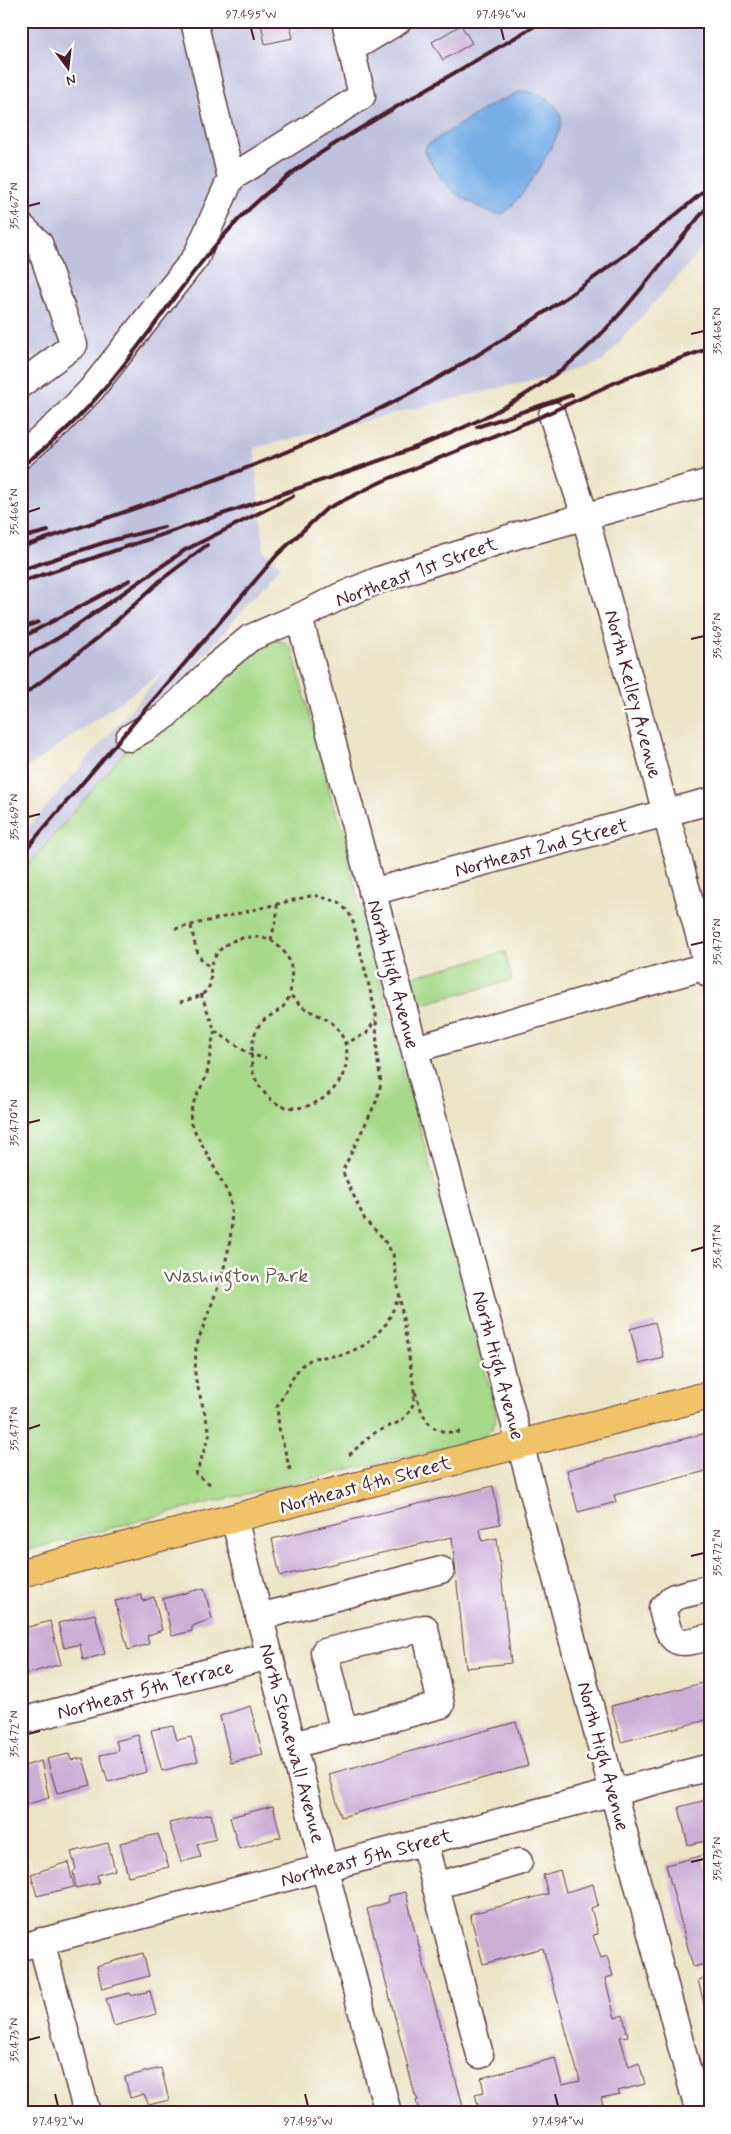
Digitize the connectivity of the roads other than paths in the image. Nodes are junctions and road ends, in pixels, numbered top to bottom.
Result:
1 (194, 21) edge
2 (345, 21) edge
3 (398, 21) edge
4 (351, 49) junction
5 (231, 178) junction
6 (21, 226) edge
7 (21, 384) edge
8 (552, 415) dead end
9 (21, 455) edge
10 (710, 482) edge
11 (585, 516) junction
12 (299, 617) junction
13 (129, 738) dead end
14 (710, 802) edge
15 (666, 813) junction
16 (372, 892) junction
17 (709, 969) edge
18 (415, 1049) junction
19 (710, 1395) edge
20 (520, 1443) junction
21 (234, 1518) junction
22 (441, 1570) dead end
23 (21, 1573) edge
24 (710, 1588) edge
25 (259, 1617) junction
26 (710, 1637) edge
27 (269, 1656) junction
28 (21, 1721) edge
29 (344, 1732) junction
30 (293, 1745) junction
31 (710, 1767) edge
32 (614, 1792) junction
33 (424, 1842) junction
34 (519, 1862) dead end
35 (326, 1868) junction
36 (435, 1886) junction
37 (31, 1944) edge
38 (480, 2055) dead end
39 (87, 2113) edge
40 (388, 2113) edge
41 (699, 2113) edge

1 - 5 street
2 - 4 street
3 - 4 street
4 - 5 street
5 - 9 street
6 - 7 street
8 - 11 street, North Kelley Avenue
10 - 11 street, Northeast 1st Street
11 - 12 street, Northeast 1st Street
11 - 15 street, North Kelley Avenue
12 - 13 street, Northeast 1st Street
12 - 16 street, North High Avenue
14 - 15 street, Northeast 2nd Street
15 - 16 street, Northeast 2nd Street
15 - 17 street, North Kelley Avenue
16 - 18 street, North High Avenue
17 - 18 street
18 - 20 street, North High Avenue
19 - 20 main road, Northeast 4th Street
20 - 21 main road, Northeast 4th Street
20 - 32 street, North High Avenue
21 - 23 main road, Northeast 4th Street
21 - 25 street, North Stonewall Avenue
22 - 25 street
24 - 26 street
25 - 27 street, North Stonewall Avenue
27 - 28 street, Northeast 5th Terrace
27 - 30 street, North Stonewall Avenue
29 - 29 street
29 - 30 street
30 - 35 street, North Stonewall Avenue
31 - 32 street, Northeast 5th Street
32 - 33 street, Northeast 5th Street
32 - 41 street, North High Avenue
33 - 35 street, Northeast 5th Street
33 - 36 street
34 - 36 street
35 - 37 street, Northeast 5th Street
35 - 40 street, North Stonewall Avenue
36 - 38 street
37 - 39 street

